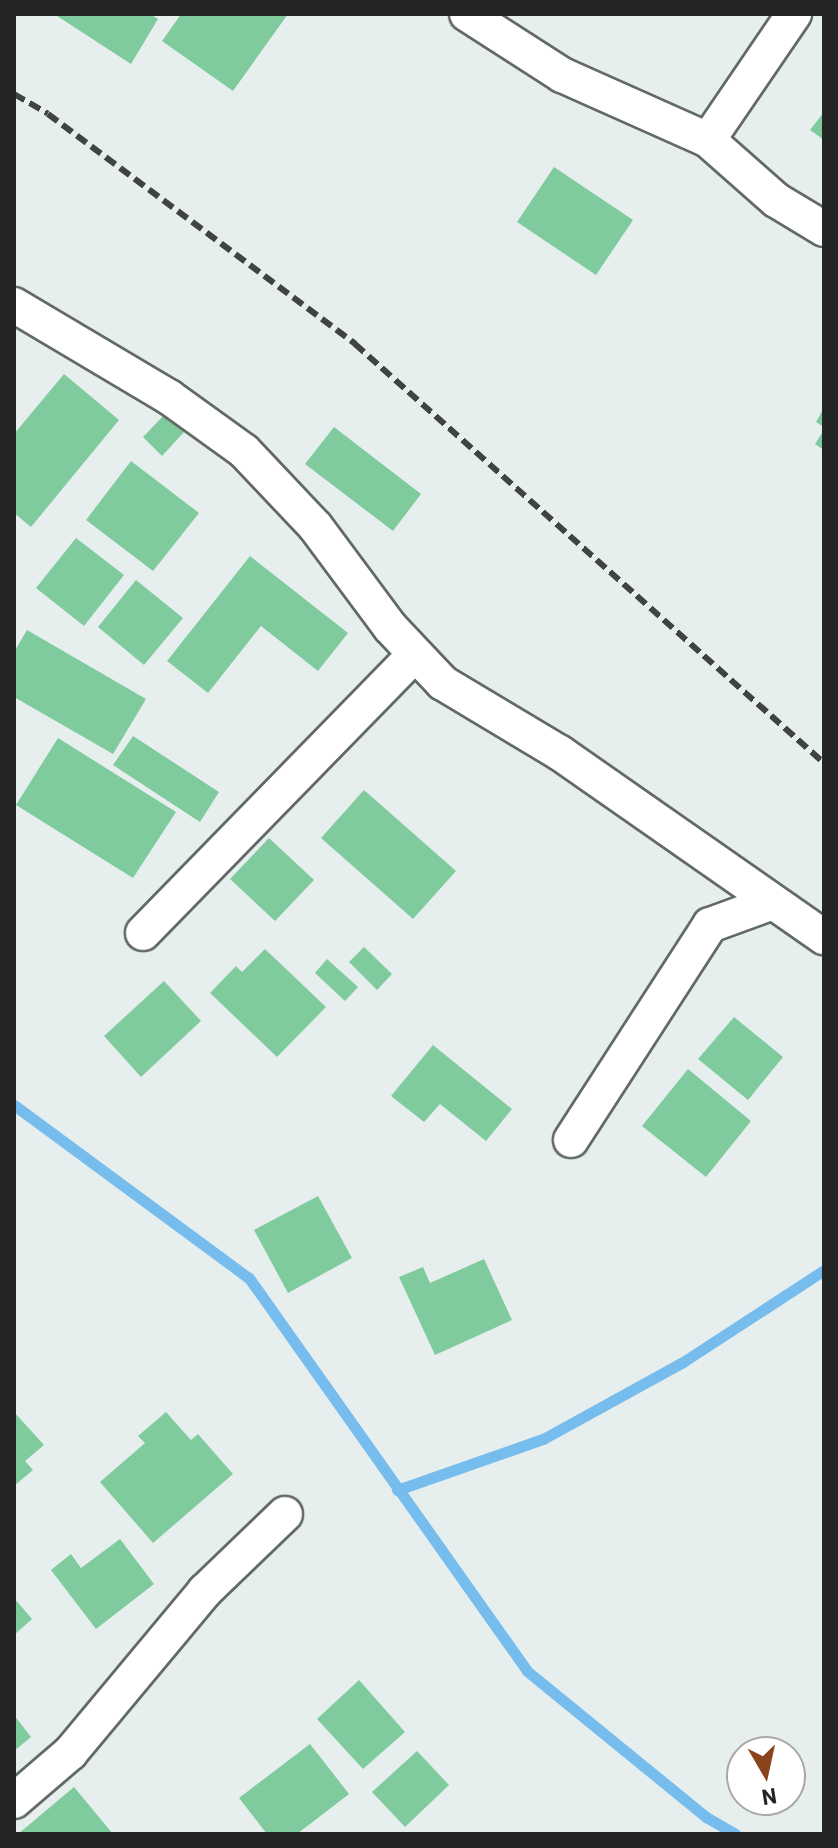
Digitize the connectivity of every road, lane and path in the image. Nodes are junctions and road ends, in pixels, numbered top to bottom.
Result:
1 (467, 14) edge
2 (794, 14) edge
3 (708, 140) junction
4 (824, 229) edge
5 (14, 305) edge
6 (414, 655) junction
7 (770, 903) junction
8 (143, 933) dead end
9 (824, 937) edge
10 (571, 1140) dead end
11 (285, 1514) dead end
12 (14, 1801) edge

1 - 3 street
2 - 3 street
3 - 4 street
5 - 6 street
6 - 7 street
6 - 8 street
7 - 9 street
7 - 10 street
11 - 12 street

